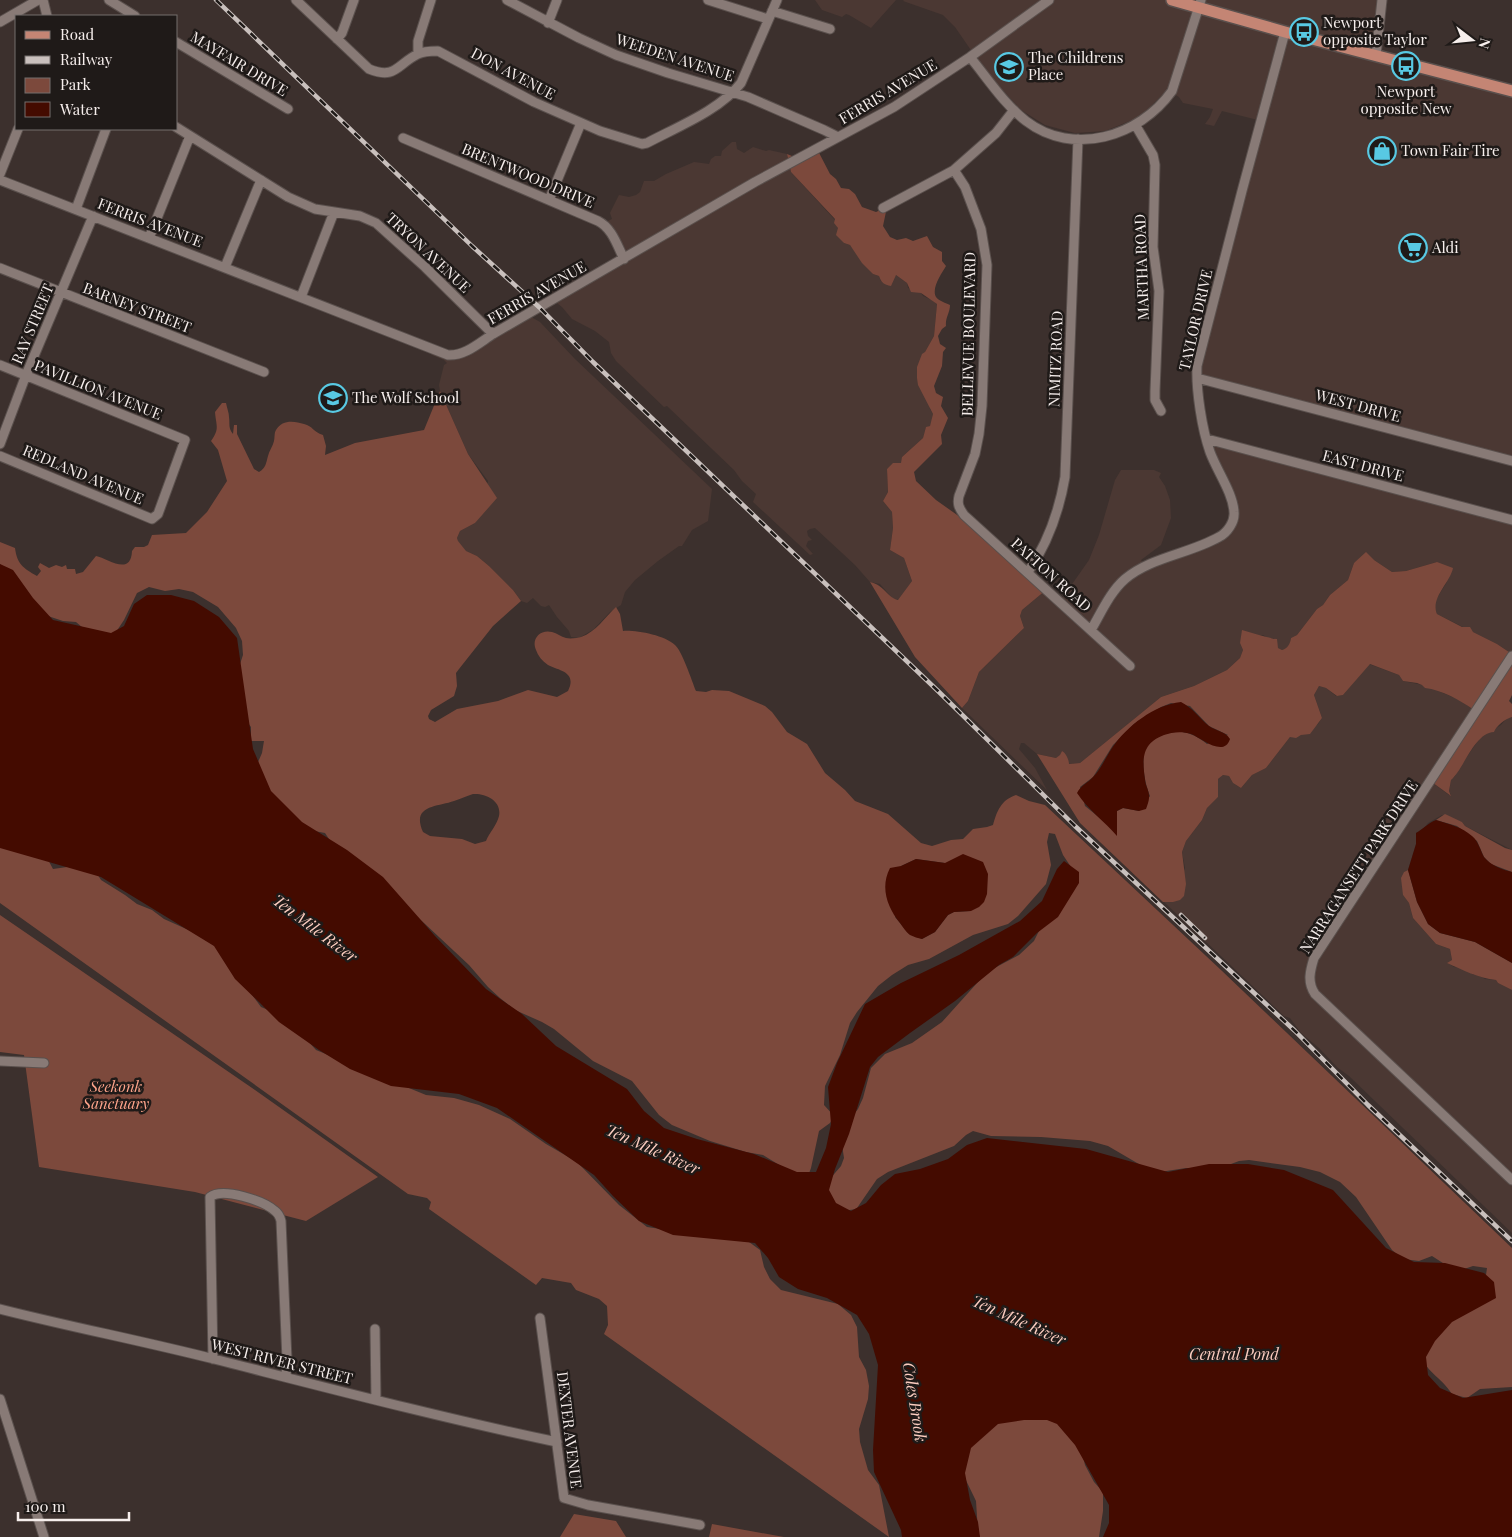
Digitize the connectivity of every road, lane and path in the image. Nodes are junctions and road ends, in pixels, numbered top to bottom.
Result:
1 (38, 0) edge
2 (43, 0) edge
3 (109, 0) edge
4 (296, 0) edge
5 (354, 0) edge
6 (431, 0) edge
7 (507, 0) edge
8 (557, 0) edge
9 (708, 0) edge
10 (777, 0) edge
11 (1049, 0) edge
12 (1172, 0) edge
13 (1382, 0) edge
14 (1200, 4) edge
15 (47, 15) edge
16 (133, 15) edge
17 (770, 15) junction
18 (0, 22) edge
19 (548, 23) junction
20 (830, 29) dead end
21 (1285, 32) junction
22 (337, 39) junction
23 (178, 43) edge
24 (418, 54) junction
25 (1376, 55) junction
26 (970, 57) junction
27 (1512, 91) edge
28 (734, 92) junction
29 (288, 109) dead end
30 (1014, 110) junction
31 (581, 123) junction
32 (1136, 126) junction
33 (178, 128) edge
34 (18, 130) edge
35 (106, 130) edge
36 (190, 136) junction
37 (838, 137) junction
38 (403, 138) dead end
39 (1078, 139) junction
40 (954, 170) junction
41 (0, 174) edge
42 (0, 180) edge
43 (261, 180) junction
44 (548, 200) junction
45 (883, 208) dead end
46 (76, 209) junction
47 (334, 212) junction
48 (93, 216) junction
49 (150, 238) junction
50 (624, 259) junction
51 (225, 267) junction
52 (0, 268) edge
53 (61, 293) junction
54 (301, 297) junction
55 (492, 334) junction
56 (0, 365) edge
57 (264, 372) dead end
58 (26, 375) junction
59 (1197, 378) junction
60 (1161, 411) dead end
61 (1207, 439) junction
62 (0, 444) edge
63 (0, 456) edge
64 (1512, 461) edge
65 (958, 502) joint
66 (155, 517) joint
67 (1512, 520) edge
68 (1028, 572) junction
69 (1091, 630) junction
70 (1512, 656) edge
71 (1130, 666) dead end
72 (0, 1062) edge
73 (44, 1063) dead end
74 (1512, 1180) edge
75 (0, 1309) edge
76 (540, 1318) dead end
77 (374, 1329) dead end
78 (213, 1359) junction
79 (286, 1377) junction
80 (0, 1398) edge
81 (376, 1400) junction
82 (557, 1442) junction
83 (700, 1525) dead end
84 (44, 1537) edge

1 - 18 street
2 - 15 street
3 - 16 street
4 - 22 street
5 - 22 street
6 - 24 street
7 - 19 street, WEEDEN AVENUE
8 - 19 street
9 - 17 street
10 - 17 street
11 - 26 street, FERRIS AVENUE
12 - 14 main road
13 - 25 street
14 - 21 main road
14 - 32 street
17 - 20 street
17 - 28 street
19 - 28 street, WEEDEN AVENUE
21 - 25 main road
21 - 59 street, TAYLOR DRIVE
22 - 24 street
23 - 29 street, MAYFAIR DRIVE
24 - 31 street, DON AVENUE
25 - 27 main road
26 - 30 street
26 - 37 street, FERRIS AVENUE
28 - 31 street, DON AVENUE
28 - 37 street, WEEDEN AVENUE
30 - 39 street
30 - 40 street
31 - 44 street
32 - 39 street
32 - 60 street, MARTHA ROAD
33 - 36 street, TRYON AVENUE
34 - 41 street
35 - 46 street
36 - 43 street, TRYON AVENUE
36 - 49 street
37 - 50 street, FERRIS AVENUE
38 - 44 street, BRENTWOOD DRIVE
39 - 68 street, NIMITZ ROAD
40 - 45 street
40 - 65 street, BELLEVUE BOULEVARD
42 - 46 street, FERRIS AVENUE
43 - 47 street, TRYON AVENUE
43 - 51 street
44 - 50 street, BRENTWOOD DRIVE
46 - 48 street, FERRIS AVENUE
47 - 54 street
47 - 55 street, TRYON AVENUE
48 - 49 street, FERRIS AVENUE
48 - 53 street, RAY STREET
49 - 51 street, FERRIS AVENUE
50 - 55 street, FERRIS AVENUE
51 - 54 street, FERRIS AVENUE
52 - 53 street, BARNEY STREET
53 - 57 street, BARNEY STREET
53 - 58 street, RAY STREET
54 - 55 street, FERRIS AVENUE
56 - 58 street, PAVILLION AVENUE
58 - 62 street, RAY STREET
58 - 66 street, PAVILLION AVENUE
59 - 61 street, TAYLOR DRIVE
59 - 64 street, WEST DRIVE
61 - 67 street, EAST DRIVE
61 - 69 street, TAYLOR DRIVE
63 - 66 street, REDLAND AVENUE
65 - 68 street, PATTON ROAD
68 - 69 street, PATTON ROAD
69 - 71 street, PATTON ROAD
70 - 74 street, NARRAGANSETT PARK DRIVE
72 - 73 street
75 - 78 street, WEST RIVER STREET
76 - 82 street, DEXTER AVENUE
77 - 81 street
78 - 79 street, WEST RIVER STREET
78 - 79 street
79 - 81 street, WEST RIVER STREET
80 - 84 street
81 - 82 street, WEST RIVER STREET
82 - 83 street, DEXTER AVENUE

